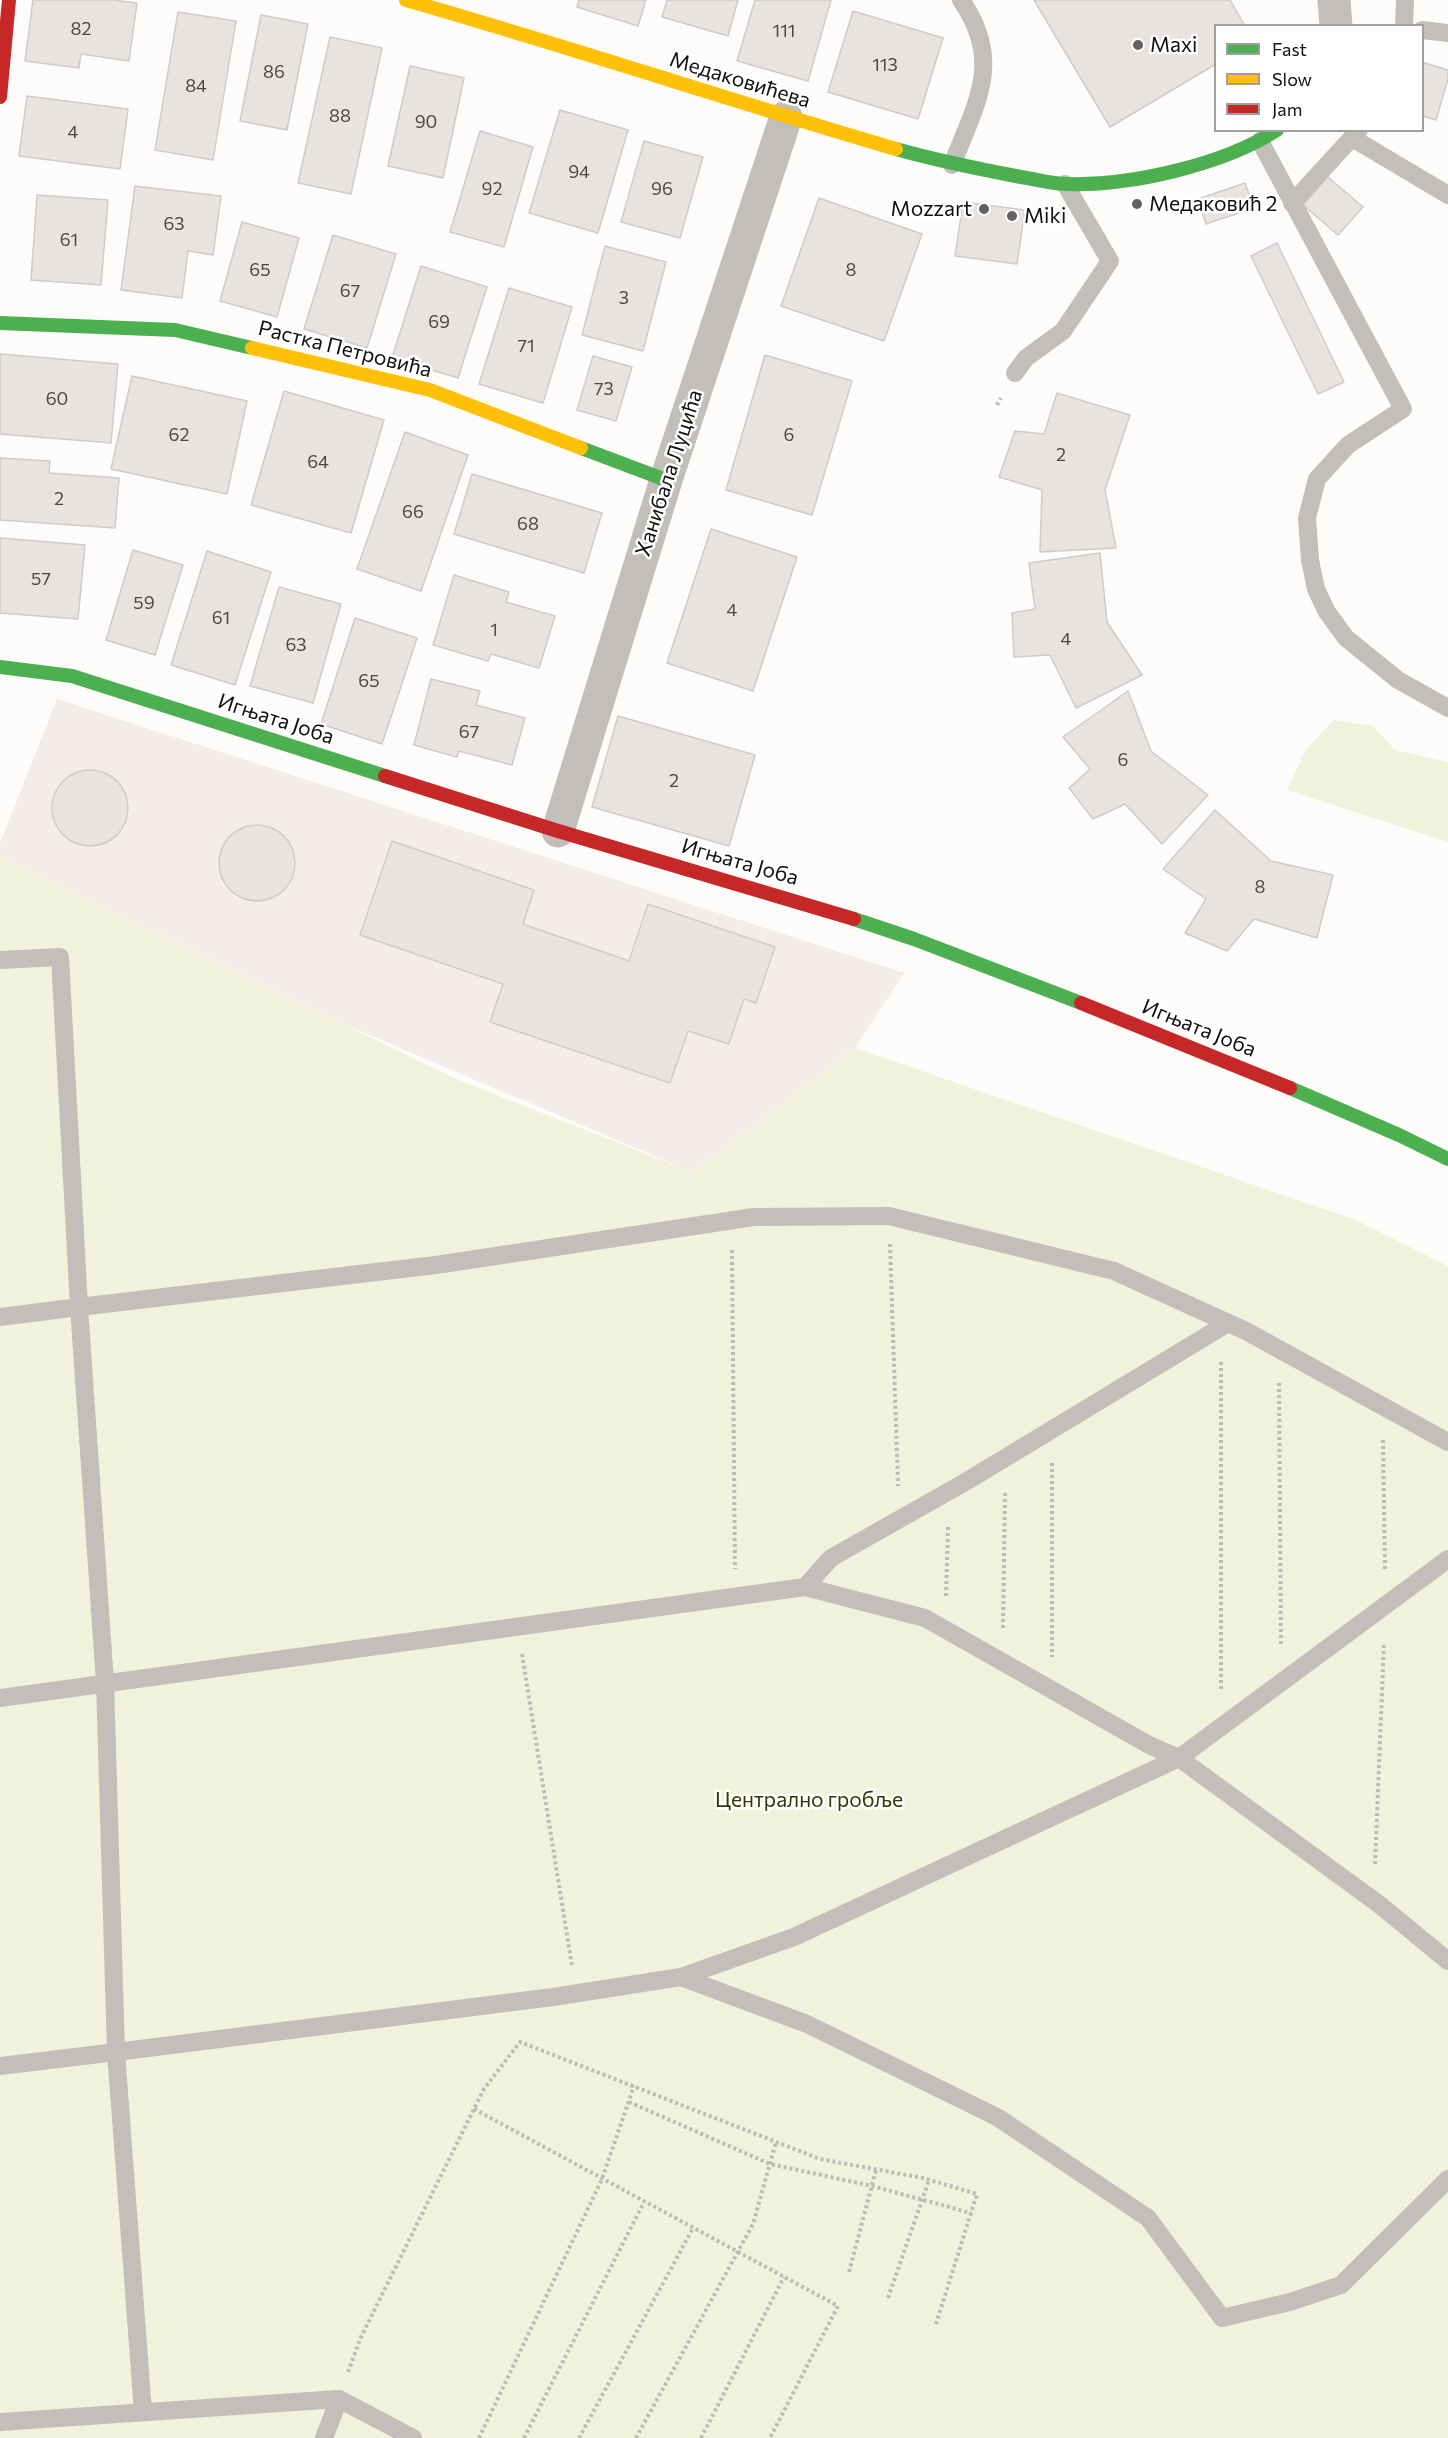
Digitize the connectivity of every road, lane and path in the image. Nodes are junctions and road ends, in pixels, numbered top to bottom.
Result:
1 (9, 0) edge
2 (406, 0) edge
3 (961, 0) edge
4 (1334, 0) edge
5 (1405, 0) edge
6 (1336, 24) edge
7 (1404, 24) edge
8 (1424, 30) edge
9 (1448, 33) edge
10 (0, 97) edge
11 (786, 117) junction
12 (1274, 132) edge
13 (1356, 135) edge
14 (1260, 141) junction
15 (952, 165) junction
16 (1065, 184) junction
17 (1448, 195) edge
18 (1292, 203) junction
19 (0, 323) edge
20 (1015, 374) dead end
21 (666, 480) junction
22 (0, 667) edge
23 (1448, 708) edge
24 (558, 831) junction
25 (0, 960) edge
26 (1448, 1159) edge
27 (889, 1216) junction
28 (732, 1221) junction
29 (79, 1307) junction
30 (0, 1317) edge
31 (1225, 1325) junction
32 (1278, 1349) junction
33 (1383, 1406) junction
34 (1052, 1430) junction
35 (1448, 1442) edge
36 (1006, 1458) junction
37 (948, 1491) junction
38 (899, 1520) junction
39 (1448, 1559) edge
40 (805, 1587) junction
41 (735, 1597) junction
42 (1385, 1606) junction
43 (518, 1626) junction
44 (945, 1630) junction
45 (1003, 1662) junction
46 (105, 1682) junction
47 (1282, 1682) junction
48 (1052, 1690) junction
49 (0, 1698) edge
50 (1221, 1727) junction
51 (1179, 1758) junction
52 (1373, 1901) junction
53 (1448, 1961) edge
54 (681, 1977) junction
55 (576, 1994) junction
56 (116, 2052) junction
57 (0, 2066) edge
58 (634, 2086) junction
59 (628, 2102) junction
60 (474, 2109) junction
61 (776, 2142) junction
62 (770, 2164) junction
63 (876, 2170) junction
64 (602, 2179) junction
65 (1448, 2179) edge
66 (929, 2180) junction
67 (872, 2186) junction
68 (922, 2199) junction
69 (644, 2202) junction
70 (972, 2213) junction
71 (693, 2228) junction
72 (738, 2252) junction
73 (849, 2272) dead end
74 (784, 2277) junction
75 (888, 2298) dead end
76 (935, 2327) dead end
77 (339, 2399) junction
78 (142, 2412) junction
79 (0, 2422) edge
80 (324, 2438) edge
81 (413, 2438) edge
82 (479, 2438) edge
83 (524, 2438) edge
84 (579, 2438) edge
85 (636, 2438) edge
86 (700, 2438) edge
87 (770, 2438) edge

1 - 10 street
2 - 11 street, Медаковићева
3 - 15 lane
4 - 6 street
5 - 7 lane
8 - 9 lane
11 - 15 street, Медаковићева
11 - 21 street, Ханибала Луцића
12 - 14 street, Медаковићева
13 - 17 lane
13 - 18 lane
14 - 16 street, Медаковићева
14 - 18 lane
15 - 16 street, Медаковићева
16 - 20 lane
18 - 23 lane
19 - 21 street, Растка Петровића
21 - 24 street, Ханибала Луцића
22 - 24 street, Игњата Јоба
24 - 26 street, Игњата Јоба
25 - 29 lane
27 - 28 lane
27 - 31 lane
27 - 38 path
28 - 29 lane
28 - 41 path
29 - 30 lane
29 - 46 lane
31 - 32 lane
31 - 34 lane
31 - 50 path
32 - 33 lane
32 - 47 path
33 - 35 lane
33 - 42 path
34 - 36 lane
34 - 48 path
36 - 37 lane
36 - 45 path
37 - 38 lane
37 - 44 path
38 - 40 lane
39 - 42 lane
40 - 41 lane
40 - 44 lane
41 - 43 lane
42 - 47 lane
42 - 52 path
43 - 46 lane
43 - 55 path
44 - 45 lane
45 - 48 lane
46 - 49 lane
46 - 56 lane
47 - 50 lane
48 - 51 lane
50 - 51 lane
51 - 52 lane
51 - 54 lane
52 - 53 lane
54 - 55 lane
54 - 65 lane
55 - 56 lane
56 - 57 lane
56 - 78 lane
58 - 59 path
58 - 60 path
58 - 61 path
59 - 62 path
59 - 64 path
60 - 64 path
60 - 77 path
61 - 62 path
61 - 63 path
62 - 67 path
62 - 72 path
63 - 66 path
63 - 67 path
64 - 69 path
64 - 82 path
66 - 68 path
66 - 70 path
67 - 68 path
67 - 73 path
68 - 70 path
68 - 75 path
69 - 71 path
69 - 83 path
70 - 76 path
71 - 72 path
71 - 84 path
72 - 74 path
72 - 85 path
74 - 86 path
74 - 87 path
77 - 78 lane
77 - 80 lane
77 - 81 lane
78 - 79 lane

